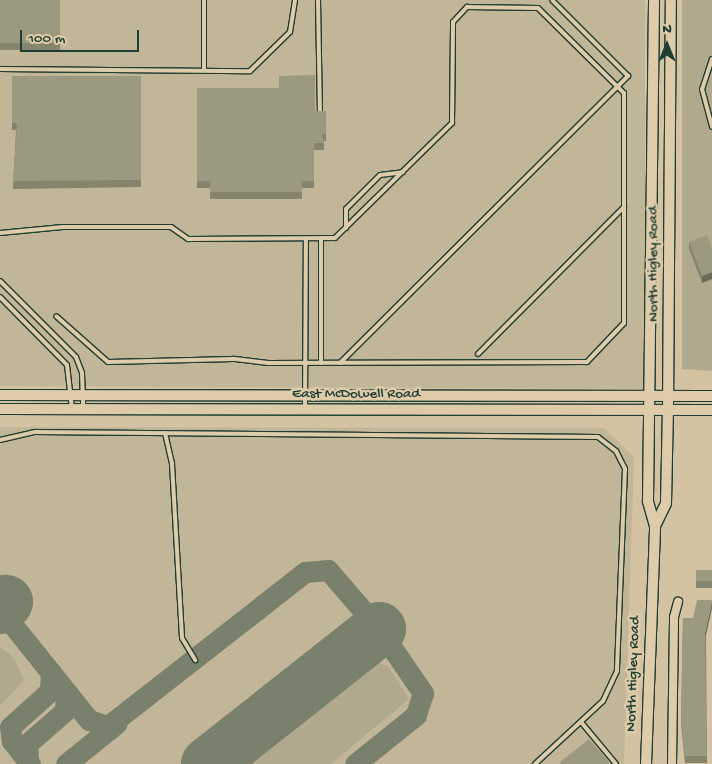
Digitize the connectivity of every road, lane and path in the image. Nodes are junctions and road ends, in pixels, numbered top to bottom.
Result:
1 (204, 0) edge
2 (295, 0) edge
3 (318, 0) edge
4 (552, 0) edge
5 (654, 0) edge
6 (670, 0) edge
7 (712, 59) edge
8 (0, 70) edge
9 (204, 70) junction
10 (618, 86) junction
11 (320, 112) edge
12 (712, 127) edge
13 (402, 172) junction
14 (624, 207) junction
15 (346, 228) junction
16 (0, 233) edge
17 (306, 239) junction
18 (321, 239) junction
19 (0, 281) edge
20 (0, 297) edge
21 (56, 316) dead end
22 (478, 354) dead end
23 (306, 363) junction
24 (320, 363) junction
25 (340, 363) junction
26 (0, 395) edge
27 (71, 395) junction
28 (83, 395) junction
29 (305, 396) junction
30 (651, 396) junction
31 (668, 396) junction
32 (712, 396) edge
33 (0, 409) edge
34 (72, 409) junction
35 (83, 409) junction
36 (305, 410) junction
37 (651, 410) junction
38 (668, 410) junction
39 (712, 410) edge
40 (165, 433) junction
41 (0, 440) edge
42 (656, 526) junction
43 (678, 602) dead end
44 (195, 660) dead end
45 (581, 722) junction
46 (535, 764) edge
47 (616, 764) edge
48 (646, 764) edge
49 (672, 764) edge

1 - 9 lane
2 - 9 lane
3 - 11 lane
4 - 10 lane
5 - 30 main road, North Higley Road
6 - 31 main road, North Higley Road
7 - 12 lane
8 - 9 lane
10 - 13 lane
10 - 14 lane
10 - 25 lane
13 - 15 lane
13 - 15 lane
14 - 22 lane
14 - 25 lane
15 - 18 lane
16 - 17 lane
17 - 18 lane
17 - 23 lane
18 - 24 lane
19 - 28 lane
20 - 27 lane
21 - 23 lane
23 - 24 lane
23 - 29 lane
24 - 25 lane
26 - 27 main road, East McDowell Road
27 - 28 main road, East McDowell Road
27 - 34 lane
28 - 29 main road, East McDowell Road
28 - 35 lane
29 - 30 main road, East McDowell Road
29 - 36 lane
30 - 31 main road, East McDowell Road
30 - 37 main road, North Higley Road
31 - 32 main road, East McDowell Road
31 - 38 main road, North Higley Road
33 - 34 main road, East McDowell Road
34 - 35 main road, East McDowell Road
35 - 36 main road, East McDowell Road
36 - 37 main road, East McDowell Road
37 - 38 main road, East McDowell Road
37 - 42 main road, North Higley Road
38 - 39 main road, East McDowell Road
38 - 42 main road, North Higley Road
40 - 41 lane
40 - 44 lane
40 - 45 lane
42 - 48 main road, North Higley Road
43 - 49 street
45 - 46 lane
45 - 47 lane

